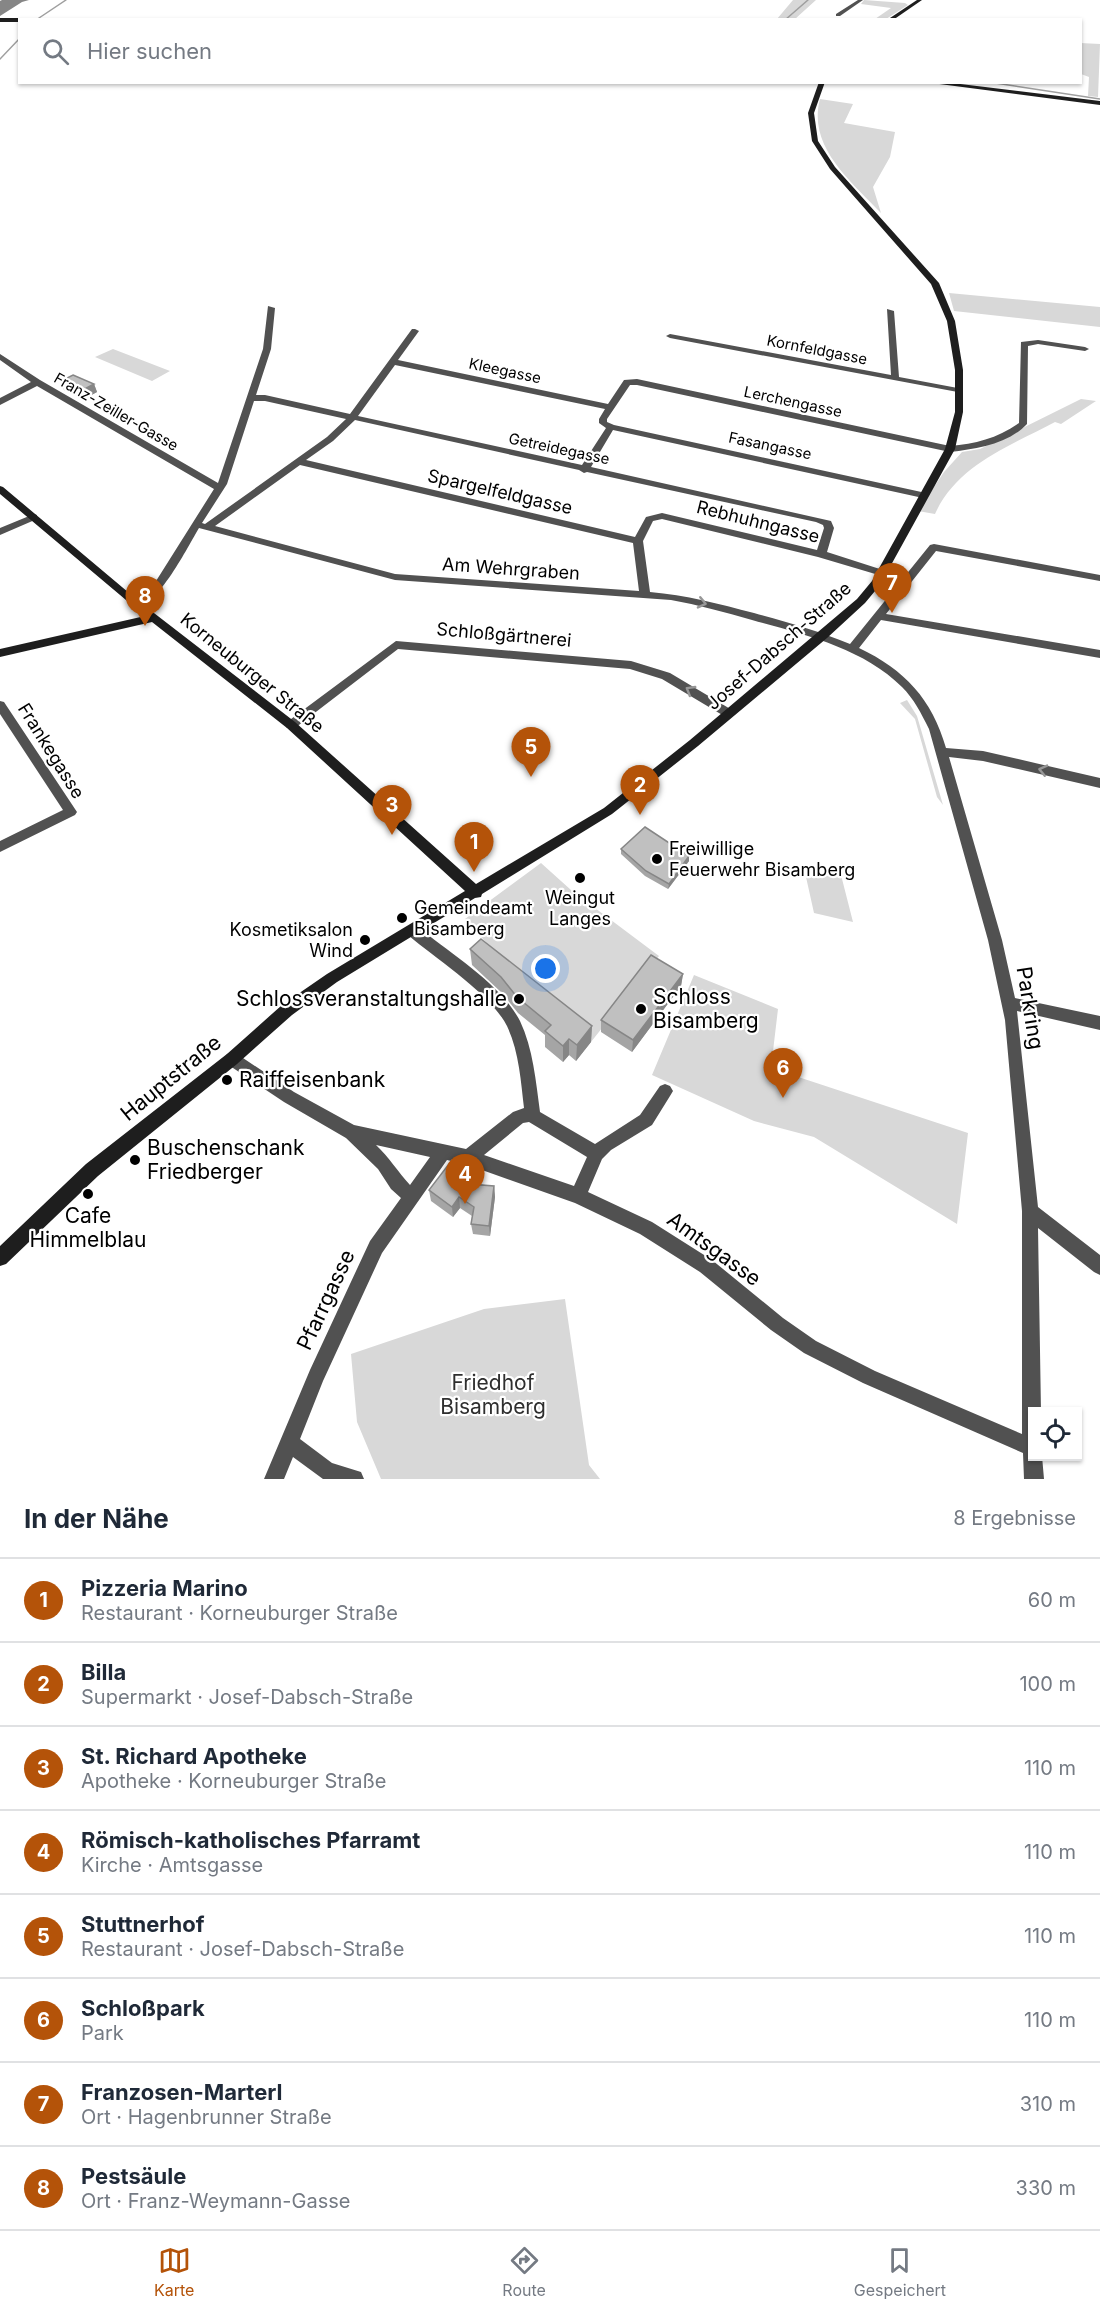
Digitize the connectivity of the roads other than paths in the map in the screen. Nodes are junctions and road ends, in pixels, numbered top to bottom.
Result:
1 (861, 0) edge
2 (890, 0) edge
3 (918, 2) edge
4 (838, 15) dead end
5 (892, 18) edge
6 (0, 20) edge
7 (18, 20) edge
8 (823, 84) edge
9 (943, 84) edge
10 (1100, 103) edge
11 (271, 308) dead end
12 (890, 311) dead end
13 (415, 330) dead end
14 (670, 336) dead end
15 (1084, 348) dead end
16 (0, 356) edge
17 (394, 362) junction
18 (895, 378) junction
19 (37, 382) junction
20 (960, 391) junction
21 (252, 398) junction
22 (0, 402) edge
23 (610, 407) junction
24 (352, 418) junction
25 (611, 427) junction
26 (950, 449) junction
27 (301, 462) junction
28 (584, 470) junction
29 (220, 488) junction
30 (0, 489) edge
31 (923, 495) junction
32 (34, 517) junction
33 (203, 526) junction
34 (0, 532) edge
35 (638, 541) junction
36 (821, 554) junction
37 (882, 573) junction
38 (1100, 578) edge
39 (645, 595) junction
40 (137, 605) junction
41 (880, 616) junction
42 (153, 618) junction
43 (823, 635) junction
44 (852, 649) junction
45 (0, 653) edge
46 (1100, 654) edge
47 (0, 705) edge
48 (728, 713) junction
49 (291, 725) junction
50 (942, 752) junction
51 (1100, 783) edge
52 (0, 847) edge
53 (476, 893) junction
54 (413, 931) junction
55 (1009, 1003) junction
56 (1100, 1023) edge
57 (232, 1059) junction
58 (665, 1090) dead end
59 (533, 1115) junction
60 (351, 1131) junction
61 (443, 1152) junction
62 (596, 1154) junction
63 (468, 1157) junction
64 (410, 1196) junction
65 (579, 1196) junction
66 (1030, 1212) junction
67 (0, 1258) edge
68 (1100, 1266) edge
69 (1032, 1407) edge
70 (289, 1442) junction
71 (1028, 1446) edge
72 (1033, 1461) edge
73 (274, 1479) edge
74 (354, 1479) edge
75 (1034, 1479) edge

1 - 4 street
2 - 3 street
3 - 5 main road
6 - 7 main road
8 - 20 main road, Josef-Dabsch-Straße
9 - 10 main road
11 - 21 street
12 - 18 street
13 - 17 street
14 - 18 street, Kornfeldgasse
15 - 26 street, Lerchengasse
16 - 19 street, Franz-Zeiller-Gasse
17 - 23 street, Kleegasse
17 - 24 street
18 - 20 street, Kornfeldgasse
19 - 22 street
19 - 29 street, Franz-Zeiller-Gasse
20 - 26 main road, Josef-Dabsch-Straße
21 - 24 street, Getreidegasse
21 - 29 street
23 - 25 street
23 - 26 street, Lerchengasse
24 - 27 street
24 - 28 street, Getreidegasse
25 - 28 street
25 - 31 street, Fasangasse
26 - 31 main road, Josef-Dabsch-Straße
27 - 33 street
27 - 35 street, Spargelfeldgasse
28 - 36 street, Getreidegasse
29 - 33 street
30 - 32 main road, Korneuburger Straße
31 - 37 main road, Josef-Dabsch-Straße
32 - 34 street
32 - 40 main road, Korneuburger Straße
33 - 39 street, Am Wehrgraben
33 - 40 street
35 - 36 street, Rebhuhngasse
35 - 39 street
36 - 37 street, Rebhuhngasse
37 - 43 main road, Josef-Dabsch-Straße
38 - 41 street
39 -> 43 street, Am Wehrgraben
40 - 42 main road, Korneuburger Straße
41 - 44 street
41 - 46 street
42 - 45 main road
42 - 49 main road, Korneuburger Straße
43 - 44 street, Parkring
43 - 48 main road, Josef-Dabsch-Straße
44 - 50 street, Parkring
47 - 52 street, Frankegasse
48 -> 49 street, Schloßgärtnerei
48 - 53 main road, Josef-Dabsch-Straße
49 - 53 main road, Korneuburger Straße
51 -> 50 street
50 - 55 street, Parkring
53 - 54 main road, Hauptstraße
54 - 57 main road, Hauptstraße
54 - 59 street
55 - 56 street
55 - 66 street, Parkring
57 - 60 street, Amtsgasse
57 - 67 main road, Hauptstraße
58 - 62 street
59 - 62 street
59 - 63 street
60 - 61 street, Amtsgasse
60 - 64 street, Amtsgasse
61 - 63 street, Amtsgasse
61 - 64 street, Pfarrgasse
62 - 65 street
63 - 65 street, Amtsgasse
64 - 70 street, Pfarrgasse
65 - 71 street, Amtsgasse
66 - 68 street
66 - 69 street, Parkring
70 - 73 street, Pfarrgasse
70 - 74 street
72 - 75 street, Parkring

